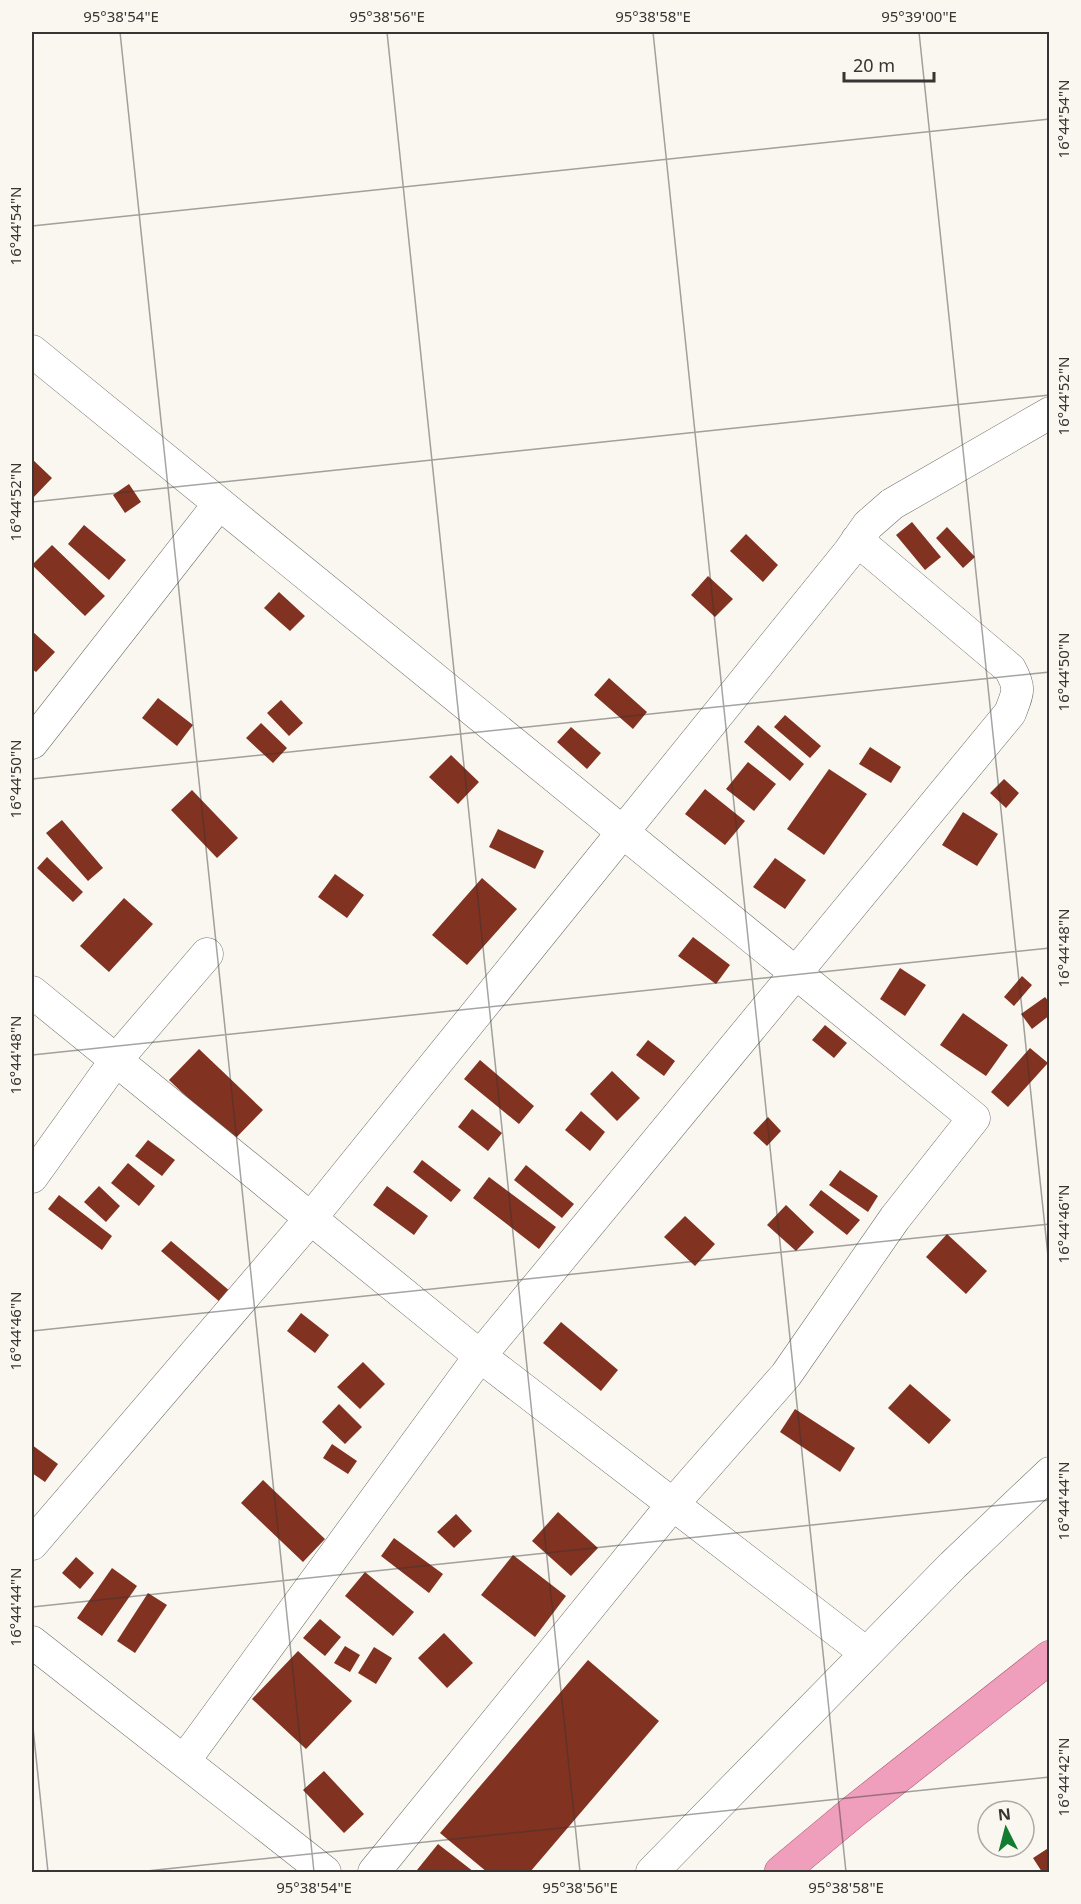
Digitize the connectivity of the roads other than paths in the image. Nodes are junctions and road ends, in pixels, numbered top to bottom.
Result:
1 (32, 351) edge
2 (1050, 413) edge
3 (219, 504) junction
4 (857, 540) junction
5 (32, 743) edge
6 (623, 832) junction
7 (207, 954) dead end
8 (795, 973) junction
9 (32, 992) edge
10 (116, 1060) junction
11 (32, 1177) edge
12 (311, 1218) junction
13 (480, 1356) junction
14 (1050, 1473) edge
15 (673, 1504) junction
16 (32, 1544) edge
17 (32, 1642) edge
18 (866, 1653) junction
19 (1050, 1657) edge
20 (184, 1761) junction
21 (325, 1872) edge
22 (374, 1872) edge
23 (652, 1872) edge
24 (781, 1872) edge

1 - 3 street
2 - 4 street
3 - 5 street
3 - 6 street
4 - 6 street
4 - 8 street
6 - 8 street
6 - 12 street
7 - 10 street
8 - 13 street
8 - 15 street
9 - 10 street
10 - 11 street
10 - 12 street
12 - 13 street
12 - 16 street
13 - 15 street
13 - 20 street
14 - 18 street
15 - 18 street
15 - 22 street
17 - 20 street
18 - 23 street
19 - 24 main road
20 - 21 street

